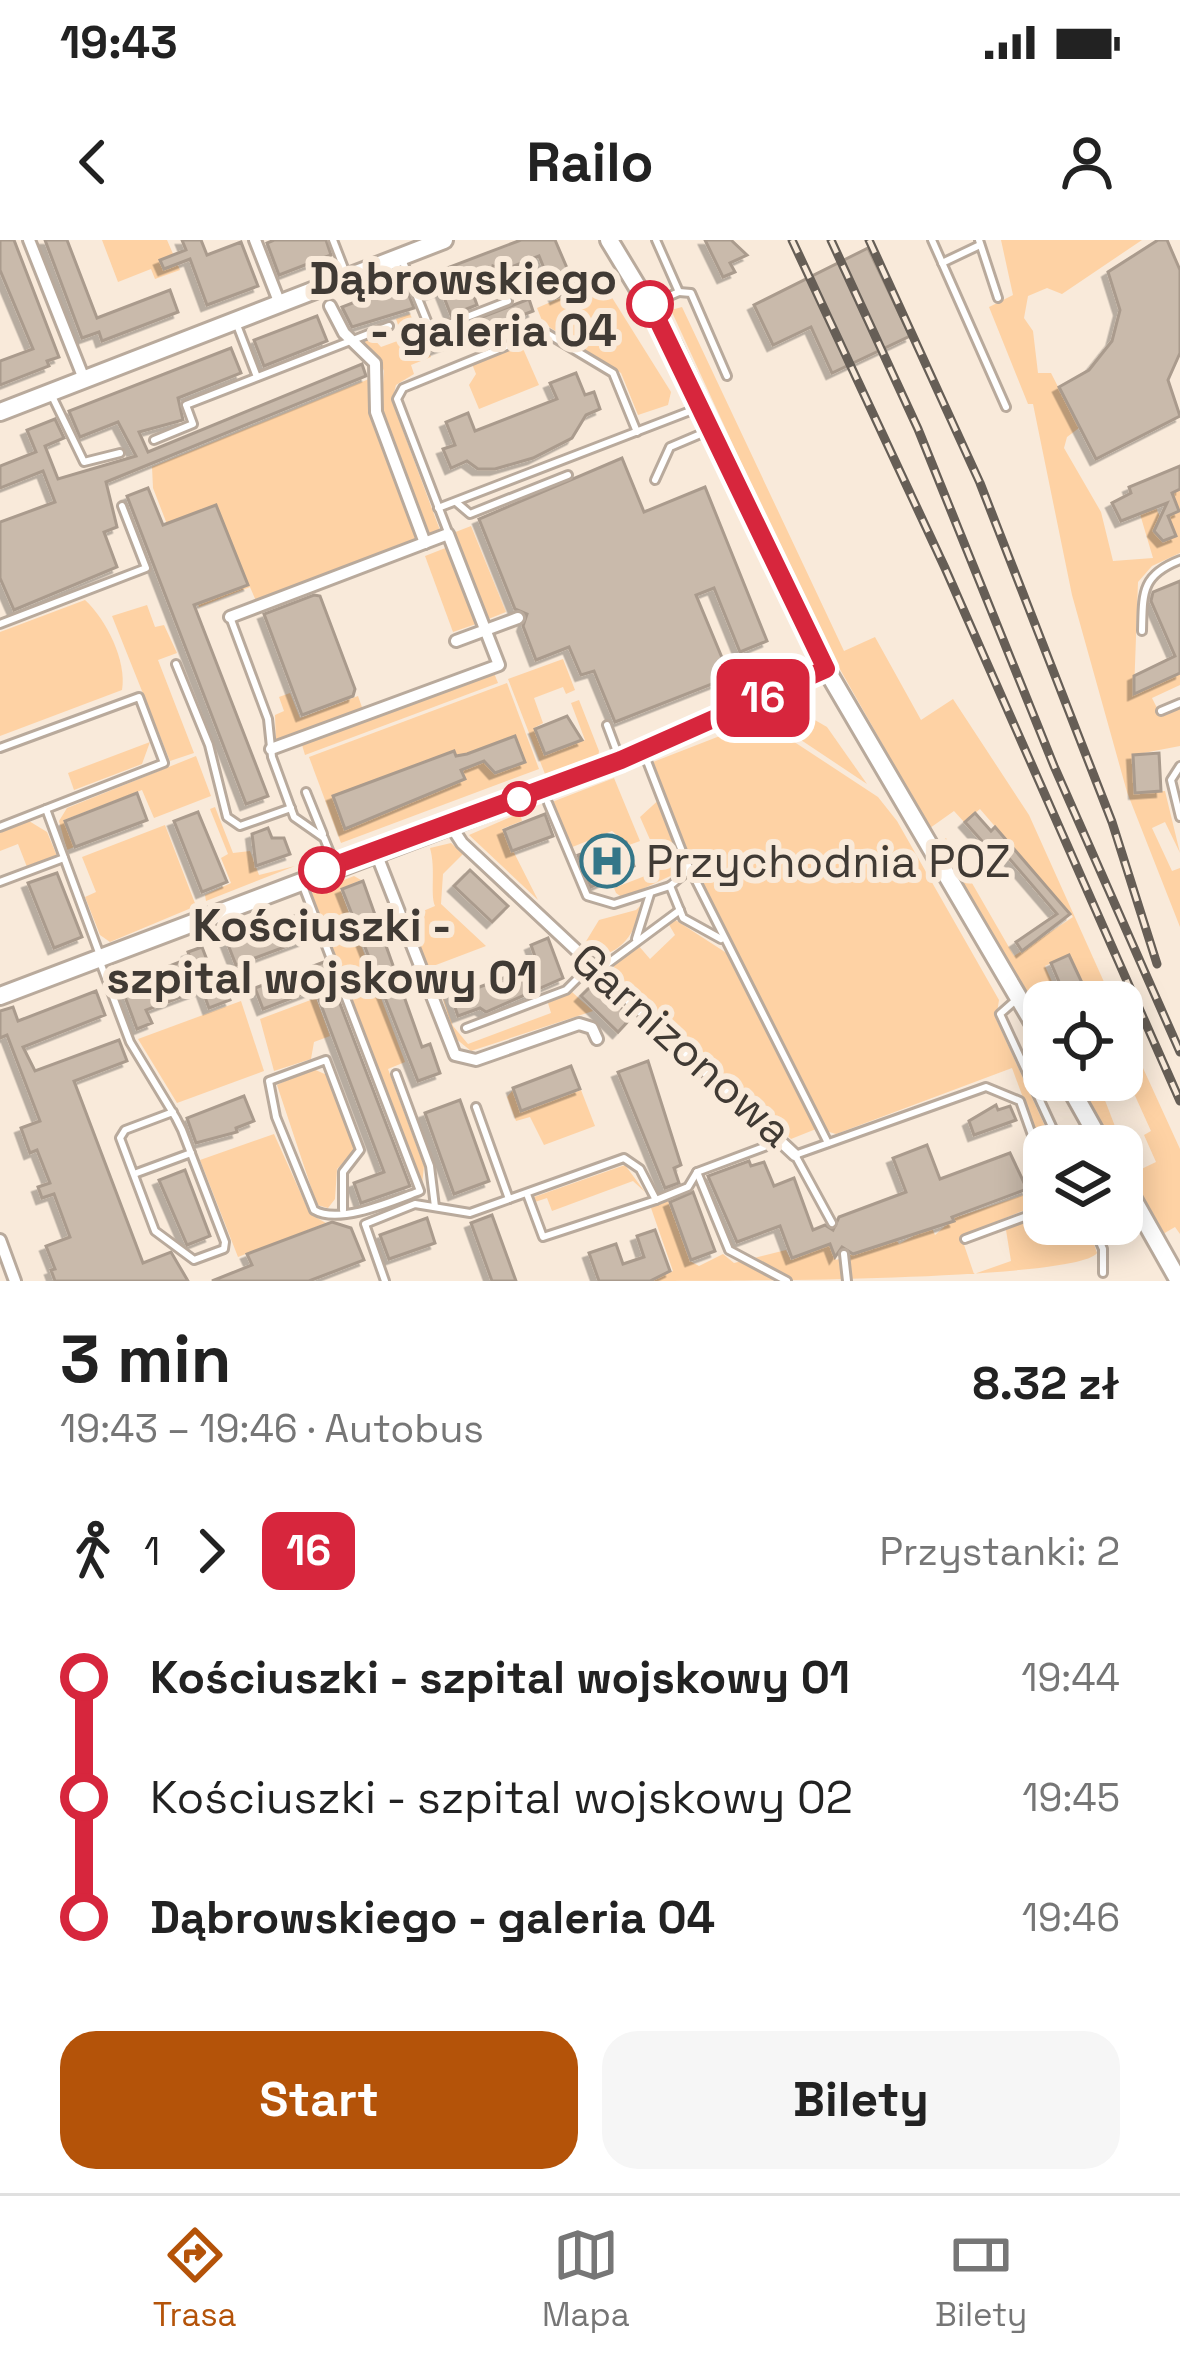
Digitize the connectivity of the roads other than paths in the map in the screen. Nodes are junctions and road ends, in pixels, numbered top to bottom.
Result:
1 (29, 240) edge
2 (255, 240) edge
3 (333, 240) edge
4 (444, 240) edge
5 (609, 240) edge
6 (656, 240) edge
7 (932, 240) edge
8 (980, 243) edge
9 (401, 256) junction
10 (942, 263) junction
11 (497, 272) dead end
12 (347, 278) junction
13 (679, 292) junction
14 (998, 298) dead end
15 (280, 304) junction
16 (650, 304) junction
17 (330, 306) dead end
18 (235, 321) junction
19 (389, 326) dead end
20 (351, 340) junction
21 (727, 376) dead end
22 (257, 377) junction
23 (84, 379) junction
24 (50, 392) junction
25 (702, 406) junction
26 (1006, 407) dead end
27 (0, 412) edge
28 (712, 429) junction
29 (637, 432) junction
30 (154, 440) dead end
31 (120, 453) dead end
32 (568, 475) dead end
33 (655, 480) dead end
34 (456, 502) junction
35 (122, 506) dead end
36 (438, 508) junction
37 (448, 534) junction
38 (424, 543) junction
39 (1180, 560) edge
40 (230, 617) joint
41 (518, 618) dead end
42 (0, 624) edge
43 (485, 630) junction
44 (1142, 631) dead end
45 (456, 641) dead end
46 (176, 664) dead end
47 (826, 669) junction
48 (1180, 703) edge
49 (1161, 711) dead end
50 (607, 725) dead end
51 (0, 748) edge
52 (271, 749) junction
53 (643, 752) junction
54 (621, 760) junction
55 (1180, 766) edge
56 (307, 792) dead end
57 (548, 803) dead end
58 (291, 808) junction
59 (46, 809) junction
60 (1180, 817) edge
61 (449, 823) junction
62 (0, 826) edge
63 (324, 838) junction
64 (375, 850) junction
65 (64, 858) junction
66 (334, 865) junction
67 (690, 869) junction
68 (299, 879) junction
69 (0, 882) edge
70 (670, 886) junction
71 (650, 892) junction
72 (680, 910) junction
73 (724, 940) junction
74 (635, 942) junction
75 (99, 958) junction
76 (595, 967) junction
77 (0, 996) edge
78 (1019, 998) junction
79 (1023, 1005) edge
80 (466, 1028) dead end
81 (597, 1039) dead end
82 (396, 1074) dead end
83 (476, 1107) dead end
84 (173, 1112) junction
85 (1028, 1125) edge
86 (1051, 1125) edge
87 (780, 1141) junction
88 (827, 1143) junction
89 (191, 1154) junction
90 (797, 1158) junction
91 (697, 1172) junction
92 (134, 1174) junction
93 (526, 1193) junction
94 (509, 1199) junction
95 (656, 1200) junction
96 (435, 1208) junction
97 (343, 1210) junction
98 (1023, 1217) edge
99 (1143, 1218) edge
100 (832, 1222) dead end
101 (965, 1239) dead end
102 (0, 1240) edge
103 (1100, 1245) edge
104 (844, 1254) dead end
105 (1103, 1273) dead end
106 (15, 1281) edge
107 (385, 1281) edge
108 (787, 1281) edge
109 (847, 1281) edge
110 (1179, 1281) edge

1 - 23 street
2 - 15 street
3 - 12 lane
4 - 9 street
5 - 16 street
6 - 13 lane
7 - 10 lane
8 - 10 lane
8 - 14 lane
9 - 11 lane
9 - 12 street
10 - 26 lane
12 - 15 street
13 - 16 lane
13 - 21 lane
15 - 18 street
16 - 25 street
17 - 20 street
18 - 22 lane
18 - 23 street
19 - 20 lane
20 - 22 lane
20 - 38 street
22 - 30 lane
23 - 24 street
24 - 27 street
24 - 31 lane
25 - 28 street
25 - 29 lane
28 - 33 lane
28 - 47 street
29 - 34 lane
29 - 36 lane
32 - 34 lane
34 - 36 lane
35 - 42 lane
36 - 37 lane
37 - 38 street
37 - 43 street
38 - 40 street
39 - 44 lane
40 - 52 lane
41 - 43 street
43 - 45 street
43 - 52 street
46 - 58 lane
47 - 53 street
47 - 78 street
48 - 49 lane
50 - 54 lane
51 - 59 lane
52 - 58 lane
53 - 54 street
53 - 67 lane
54 - 61 street
55 - 60 lane
56 - 63 lane
57 - 71 lane
58 - 63 lane
59 - 62 lane
59 - 65 lane
61 - 64 street
61 - 76 street, Garnizonowa
63 - 66 lane
64 - 66 street
64 - 81 street
65 - 69 lane
65 - 75 lane
66 - 68 street
67 - 70 lane
67 - 73 lane
68 - 75 street
68 - 97 lane
70 - 71 lane
70 - 72 lane
71 - 74 lane
72 - 73 lane
72 - 74 lane
73 - 88 lane
74 - 76 lane
75 - 77 street
75 - 84 lane
76 - 80 lane
76 - 87 street, Garnizonowa
78 - 79 street
78 - 86 lane
82 - 96 lane
83 - 94 lane
84 - 89 lane
84 - 92 lane
85 - 88 lane, Garnizonowa
87 - 90 street, Garnizonowa
87 - 91 lane
88 - 90 lane, Garnizonowa
89 - 92 lane
89 - 92 lane
90 - 100 lane
91 - 95 lane
91 - 108 lane
93 - 94 lane
93 - 95 lane
93 - 95 lane
94 - 96 lane
96 - 107 lane
97 - 97 lane
98 - 101 lane
99 - 110 street
102 - 106 street
103 - 105 lane
104 - 109 lane

